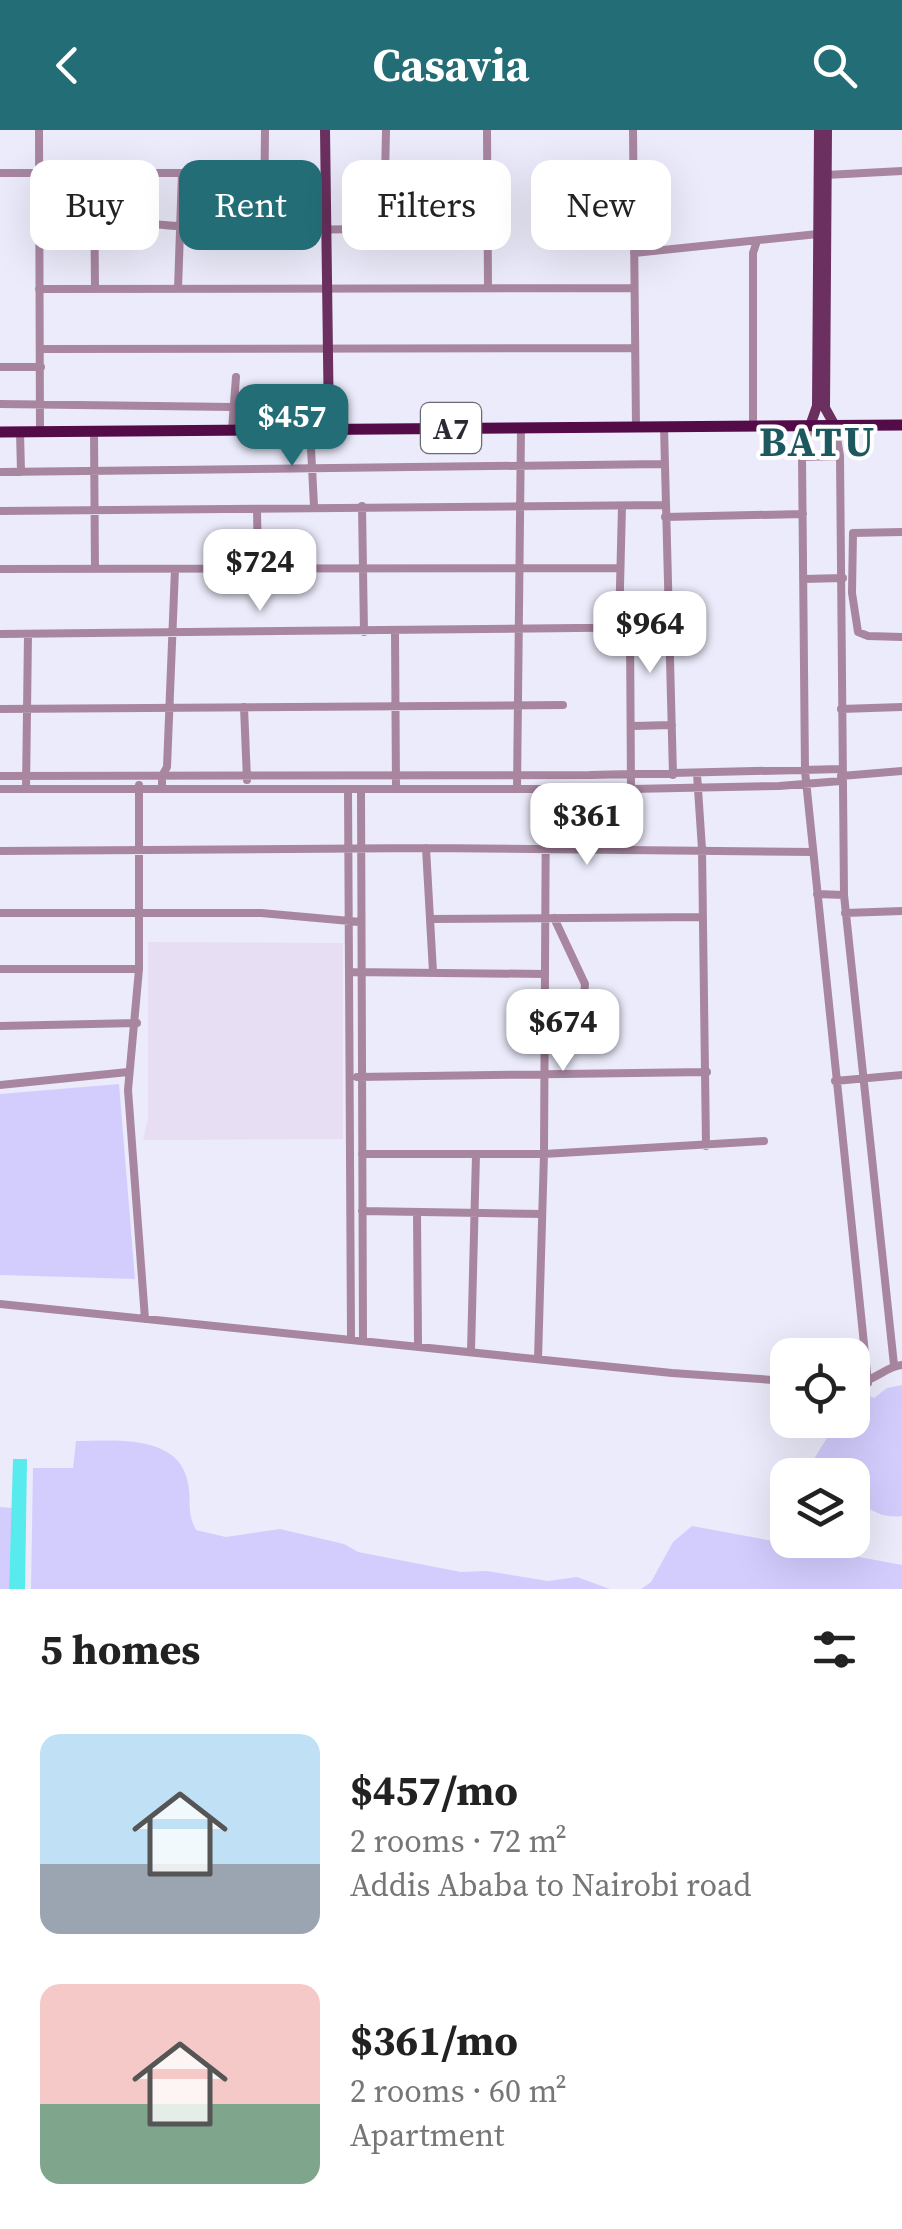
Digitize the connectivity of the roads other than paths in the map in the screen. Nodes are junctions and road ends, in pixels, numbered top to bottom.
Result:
1 (39, 130) edge
2 (265, 130) edge
3 (325, 130) edge
4 (386, 130) edge
5 (487, 130) edge
6 (633, 130) edge
7 (819, 130) edge
8 (827, 130) edge
9 (40, 160) edge
10 (264, 160) edge
11 (385, 160) edge
12 (487, 160) edge
13 (902, 171) edge
14 (30, 173) edge
15 (0, 174) edge
16 (826, 175) junction
17 (159, 223) edge
18 (179, 226) joint
19 (342, 230) edge
20 (322, 231) edge
21 (327, 231) junction
22 (822, 238) junction
23 (757, 241) junction
24 (746, 242) junction
25 (39, 250) edge
26 (95, 250) edge
27 (488, 250) edge
28 (753, 253) junction
29 (634, 254) junction
30 (488, 287) junction
31 (178, 288) junction
32 (326, 288) junction
33 (634, 288) junction
34 (39, 289) junction
35 (95, 289) junction
36 (634, 348) junction
37 (40, 349) junction
38 (327, 349) junction
39 (41, 366) junction
40 (0, 367) edge
41 (236, 377) dead end
42 (0, 404) edge
43 (40, 404) junction
44 (234, 407) junction
45 (902, 424) edge
46 (753, 426) junction
47 (810, 426) junction
48 (836, 426) junction
49 (636, 427) junction
50 (664, 427) junction
51 (521, 428) junction
52 (310, 429) junction
53 (329, 429) junction
54 (232, 430) junction
55 (0, 432) edge
56 (20, 432) junction
57 (40, 432) junction
58 (94, 432) junction
59 (840, 456) junction
60 (802, 457) junction
61 (664, 464) junction
62 (521, 466) junction
63 (311, 468) junction
64 (0, 472) edge
65 (21, 472) junction
66 (94, 472) junction
67 (665, 505) junction
68 (314, 506) junction
69 (362, 506) junction
70 (622, 506) junction
71 (521, 508) junction
72 (257, 509) junction
73 (94, 510) junction
74 (0, 511) edge
75 (802, 514) junction
76 (665, 517) junction
77 (902, 532) edge
78 (363, 567) junction
79 (258, 568) junction
80 (522, 568) junction
81 (620, 568) junction
82 (0, 569) edge
83 (95, 569) junction
84 (175, 569) junction
85 (852, 576) junction
86 (803, 579) junction
87 (842, 579) junction
88 (619, 627) junction
89 (630, 627) junction
90 (669, 627) junction
91 (521, 629) junction
92 (395, 631) junction
93 (364, 632) junction
94 (173, 633) junction
95 (0, 634) edge
96 (28, 634) junction
97 (902, 637) edge
98 (520, 704) junction
99 (395, 705) junction
100 (564, 705) dead end
101 (170, 706) junction
102 (244, 707) junction
103 (902, 707) edge
104 (841, 708) junction
105 (0, 709) edge
106 (25, 709) junction
107 (672, 725) junction
108 (632, 726) junction
109 (805, 771) junction
110 (902, 771) edge
111 (779, 772) junction
112 (167, 773) junction
113 (396, 774) junction
114 (697, 774) junction
115 (734, 774) junction
116 (306, 775) junction
117 (460, 775) junction
118 (517, 775) junction
119 (631, 775) junction
120 (674, 775) junction
121 (0, 776) edge
122 (26, 776) junction
123 (81, 776) junction
124 (140, 776) junction
125 (204, 776) junction
126 (245, 776) junction
127 (533, 776) junction
128 (590, 776) junction
129 (841, 776) junction
130 (806, 784) junction
131 (778, 786) junction
132 (140, 788) junction
133 (162, 788) junction
134 (172, 788) junction
135 (250, 788) junction
136 (698, 788) junction
137 (734, 788) junction
138 (0, 789) edge
139 (26, 789) junction
140 (204, 789) junction
141 (306, 789) junction
142 (348, 789) junction
143 (361, 789) junction
144 (396, 789) junction
145 (460, 789) junction
146 (518, 789) junction
147 (533, 789) junction
148 (546, 789) junction
149 (590, 789) junction
150 (81, 790) junction
151 (631, 790) junction
152 (426, 848) junction
153 (348, 849) junction
154 (361, 849) junction
155 (702, 849) junction
156 (0, 850) edge
157 (544, 850) junction
158 (140, 852) junction
159 (813, 852) junction
160 (361, 892) junction
161 (348, 893) junction
162 (817, 894) junction
163 (844, 895) junction
164 (901, 911) edge
165 (0, 913) edge
166 (845, 913) junction
167 (140, 914) junction
168 (702, 917) junction
169 (549, 918) junction
170 (430, 919) junction
171 (349, 920) junction
172 (361, 922) junction
173 (902, 924) edge
174 (139, 969) junction
175 (0, 970) edge
176 (349, 972) junction
177 (362, 972) junction
178 (433, 972) junction
179 (546, 974) junction
180 (136, 1024) junction
181 (0, 1026) edge
182 (580, 1042) dead end
183 (128, 1072) junction
184 (708, 1072) junction
185 (544, 1074) junction
186 (902, 1076) edge
187 (350, 1077) junction
188 (362, 1077) junction
189 (862, 1077) junction
190 (835, 1081) junction
191 (0, 1086) edge
192 (764, 1141) dead end
193 (706, 1146) junction
194 (362, 1154) junction
195 (544, 1154) junction
196 (476, 1155) junction
197 (362, 1211) junction
198 (416, 1212) junction
199 (472, 1212) junction
200 (542, 1214) junction
201 (0, 1304) edge
202 (145, 1319) junction
203 (351, 1338) junction
204 (863, 1338) edge
205 (363, 1339) junction
206 (418, 1345) junction
207 (471, 1352) junction
208 (538, 1358) junction
209 (898, 1365) edge
210 (770, 1379) edge
211 (870, 1382) edge

1 - 9 street
2 - 10 street
3 - 21 main road
4 - 11 street
5 - 12 street
6 - 29 street
7 - 22 main road
8 - 16 main road
13 - 16 street
14 - 15 street
16 - 22 main road
17 - 18 street
18 - 31 street
19 - 21 street
20 - 21 street
21 - 32 main road
22 - 23 street
22 - 47 main road
22 - 48 main road
23 - 24 street
23 - 28 street
24 - 28 street
24 - 29 street
25 - 34 street
26 - 35 street
27 - 30 street
28 - 46 street
29 - 33 street
30 - 32 street
30 - 33 street
31 - 32 street
31 - 35 street
32 - 38 main road
33 - 36 street
34 - 35 street
34 - 37 street
36 - 38 street
36 - 49 street
37 - 38 street
37 - 39 street
38 - 53 main road
39 - 40 street
39 - 43 street
41 - 44 street
42 - 43 street
43 - 44 street
43 - 57 street
44 - 54 street
45 - 48 highway, A7
46 - 47 highway, A7
46 - 50 highway, A7
47 - 48 highway, A7
47 - 60 street
48 - 59 street
49 - 50 highway, A7
49 - 51 highway, A7
50 - 61 street
51 - 53 highway, A7
51 - 62 street
52 - 53 highway, A7
52 - 54 highway, A7
52 - 63 street
54 - 58 highway, A7
55 - 56 highway, A7
56 - 57 highway, A7
56 - 65 street
57 - 58 highway, A7
58 - 66 street
59 - 60 street
59 - 87 street
60 - 75 street
61 - 62 street
61 - 67 street
62 - 63 street
62 - 71 street
63 - 66 street
63 - 68 street
64 - 65 street
65 - 66 street
66 - 73 street
67 - 70 street
67 - 76 street
68 - 69 street
68 - 72 street
69 - 71 street
69 - 78 street
70 - 71 street
70 - 81 street
71 - 80 street
72 - 73 street
72 - 79 street
73 - 74 street
73 - 83 street
75 - 76 street
75 - 86 street
76 - 90 street
77 - 85 street
78 - 79 street
78 - 80 street
78 - 93 street
79 - 84 street
80 - 81 street
80 - 91 street
81 - 88 street
82 - 83 street
83 - 84 street
84 - 94 street
85 - 87 street
85 - 97 street
86 - 87 street
86 - 109 street
87 - 104 street
88 - 89 street
88 - 91 street
89 - 90 street
89 - 108 street
90 - 107 street
91 - 92 street
91 - 98 street
92 - 93 street
92 - 99 street
93 - 94 street
94 - 96 street
94 - 101 street
95 - 96 street
96 - 106 street
98 - 99 street
98 - 100 street
98 - 118 street
99 - 102 street
99 - 113 street
101 - 102 street
101 - 106 street
101 - 112 street
102 - 126 street
103 - 104 street
104 - 129 street
105 - 106 street
106 - 122 street
107 - 108 street
107 - 120 street
108 - 119 street
109 - 111 street
109 - 129 street
109 - 130 street
110 - 129 street
111 - 115 street
111 - 131 street
112 - 124 street
112 - 125 street
112 - 133 street
112 - 134 street
113 - 116 street
113 - 117 street
113 - 144 street
114 - 115 street
114 - 120 street
114 - 136 street
115 - 137 street
116 - 126 street
116 - 141 street
117 - 118 street
117 - 145 street
118 - 127 street
118 - 146 street
119 - 120 street
119 - 128 street
119 - 151 street
121 - 122 street
122 - 123 street
122 - 139 street
123 - 124 street
123 - 150 street
124 - 132 street
125 - 126 street
125 - 140 street
126 - 135 street
127 - 128 street
127 - 147 street
128 - 149 street
129 - 130 street
129 - 163 street
130 - 131 street
130 - 159 street
131 - 137 street
132 - 133 street
132 - 150 street
132 - 158 street
133 - 134 street
134 - 140 street
135 - 140 street
135 - 141 street
136 - 137 street
136 - 151 street
136 - 155 street
138 - 139 street
139 - 150 street
141 - 142 street
142 - 143 street
142 - 153 street
143 - 144 street
143 - 154 street
144 - 145 street
145 - 146 street
146 - 147 street
147 - 148 street
148 - 149 street
148 - 157 street
149 - 151 street
152 - 154 street
152 - 157 street
152 - 170 street
153 - 154 street
153 - 158 street
153 - 161 street
154 - 160 street
155 - 157 street
155 - 159 street
155 - 168 street
156 - 158 street
157 - 169 street
158 - 167 street
159 - 162 street
160 - 161 street
160 - 172 street
161 - 171 street
162 - 163 street
162 - 190 street
163 - 166 street
164 - 166 street
164 - 173 street
165 - 167 street
166 - 189 street
167 - 171 street
167 - 174 street
168 - 169 street
168 - 184 street
169 - 170 street
169 - 179 street
169 - 182 street
170 - 178 street
171 - 172 street
171 - 176 street
172 - 177 street
174 - 175 street
174 - 180 street
176 - 177 street
176 - 187 street
177 - 178 street
177 - 188 street
178 - 179 street
179 - 185 street
180 - 181 street
180 - 183 street
183 - 191 street
183 - 202 street
184 - 185 street
184 - 193 street
185 - 188 street
185 - 195 street
186 - 189 street
187 - 188 street
187 - 203 street
188 - 194 street
189 - 190 street
189 - 209 street
190 - 204 street
192 - 193 street
193 - 195 street
194 - 196 street
194 - 197 street
195 - 196 street
195 - 200 street
196 - 199 street
197 - 198 street
197 - 205 street
198 - 199 street
198 - 206 street
199 - 200 street
199 - 207 street
200 - 208 street
201 - 202 street
202 - 203 street
203 - 205 street
205 - 206 street
206 - 207 street
207 - 208 street
208 - 210 street
209 - 211 street

